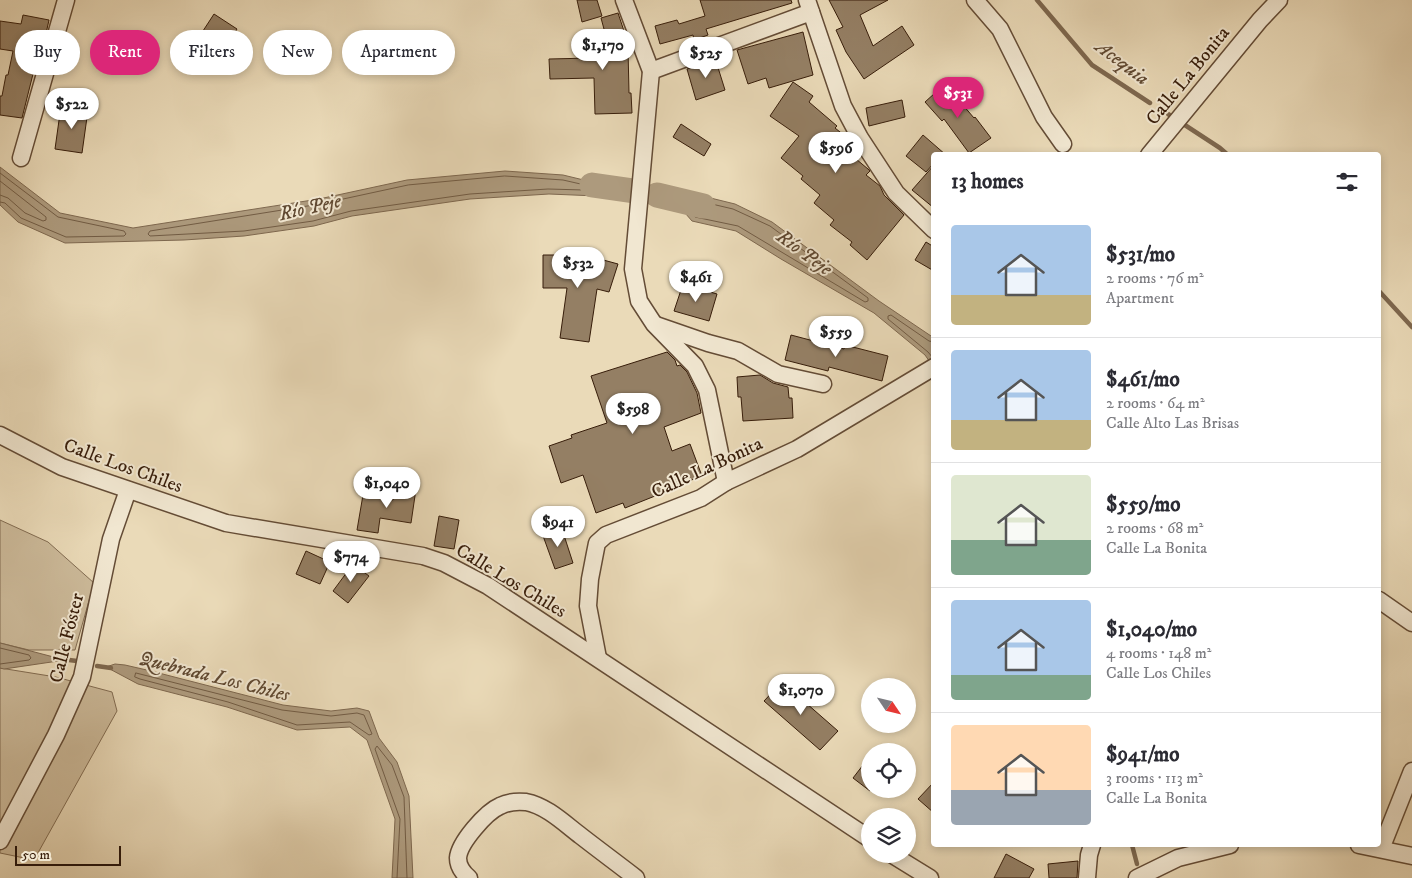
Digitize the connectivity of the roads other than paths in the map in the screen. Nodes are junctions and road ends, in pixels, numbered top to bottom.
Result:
1 (66, 0) edge
2 (624, 0) edge
3 (975, 0) edge
4 (1280, 0) edge
5 (809, 6) edge
6 (651, 71) junction
7 (1063, 144) dead end
8 (1151, 152) edge
9 (21, 158) dead end
10 (931, 227) edge
11 (654, 324) junction
12 (931, 370) edge
13 (823, 384) dead end
14 (0, 434) edge
15 (726, 482) junction
16 (128, 490) junction
17 (1381, 601) edge
18 (1412, 623) edge
19 (598, 658) junction
20 (1412, 771) edge
21 (861, 833) edge
22 (0, 841) edge
23 (1091, 847) edge
24 (1222, 847) edge
25 (1368, 847) edge
26 (1381, 850) junction
27 (1412, 856) edge
28 (906, 863) edge
29 (469, 878) edge
30 (636, 878) edge
31 (930, 878) edge
32 (1087, 878) edge
33 (1137, 878) edge

1 - 9 street
2 - 6 street
3 - 7 street
4 - 8 street, Calle La Bonita
5 - 6 street
5 - 10 street
6 - 11 street
11 - 13 street
11 - 15 street
12 - 15 street, Calle La Bonita
14 - 16 street, Calle Los Chiles
15 - 19 street, Calle La Bonita
16 - 19 street, Calle Los Chiles
16 - 22 street, Calle Fóster
17 - 18 street
19 - 21 street, Calle Los Chiles
20 - 26 street
23 - 32 street
24 - 33 street
25 - 26 street
26 - 27 street
28 - 31 street
29 - 30 street

